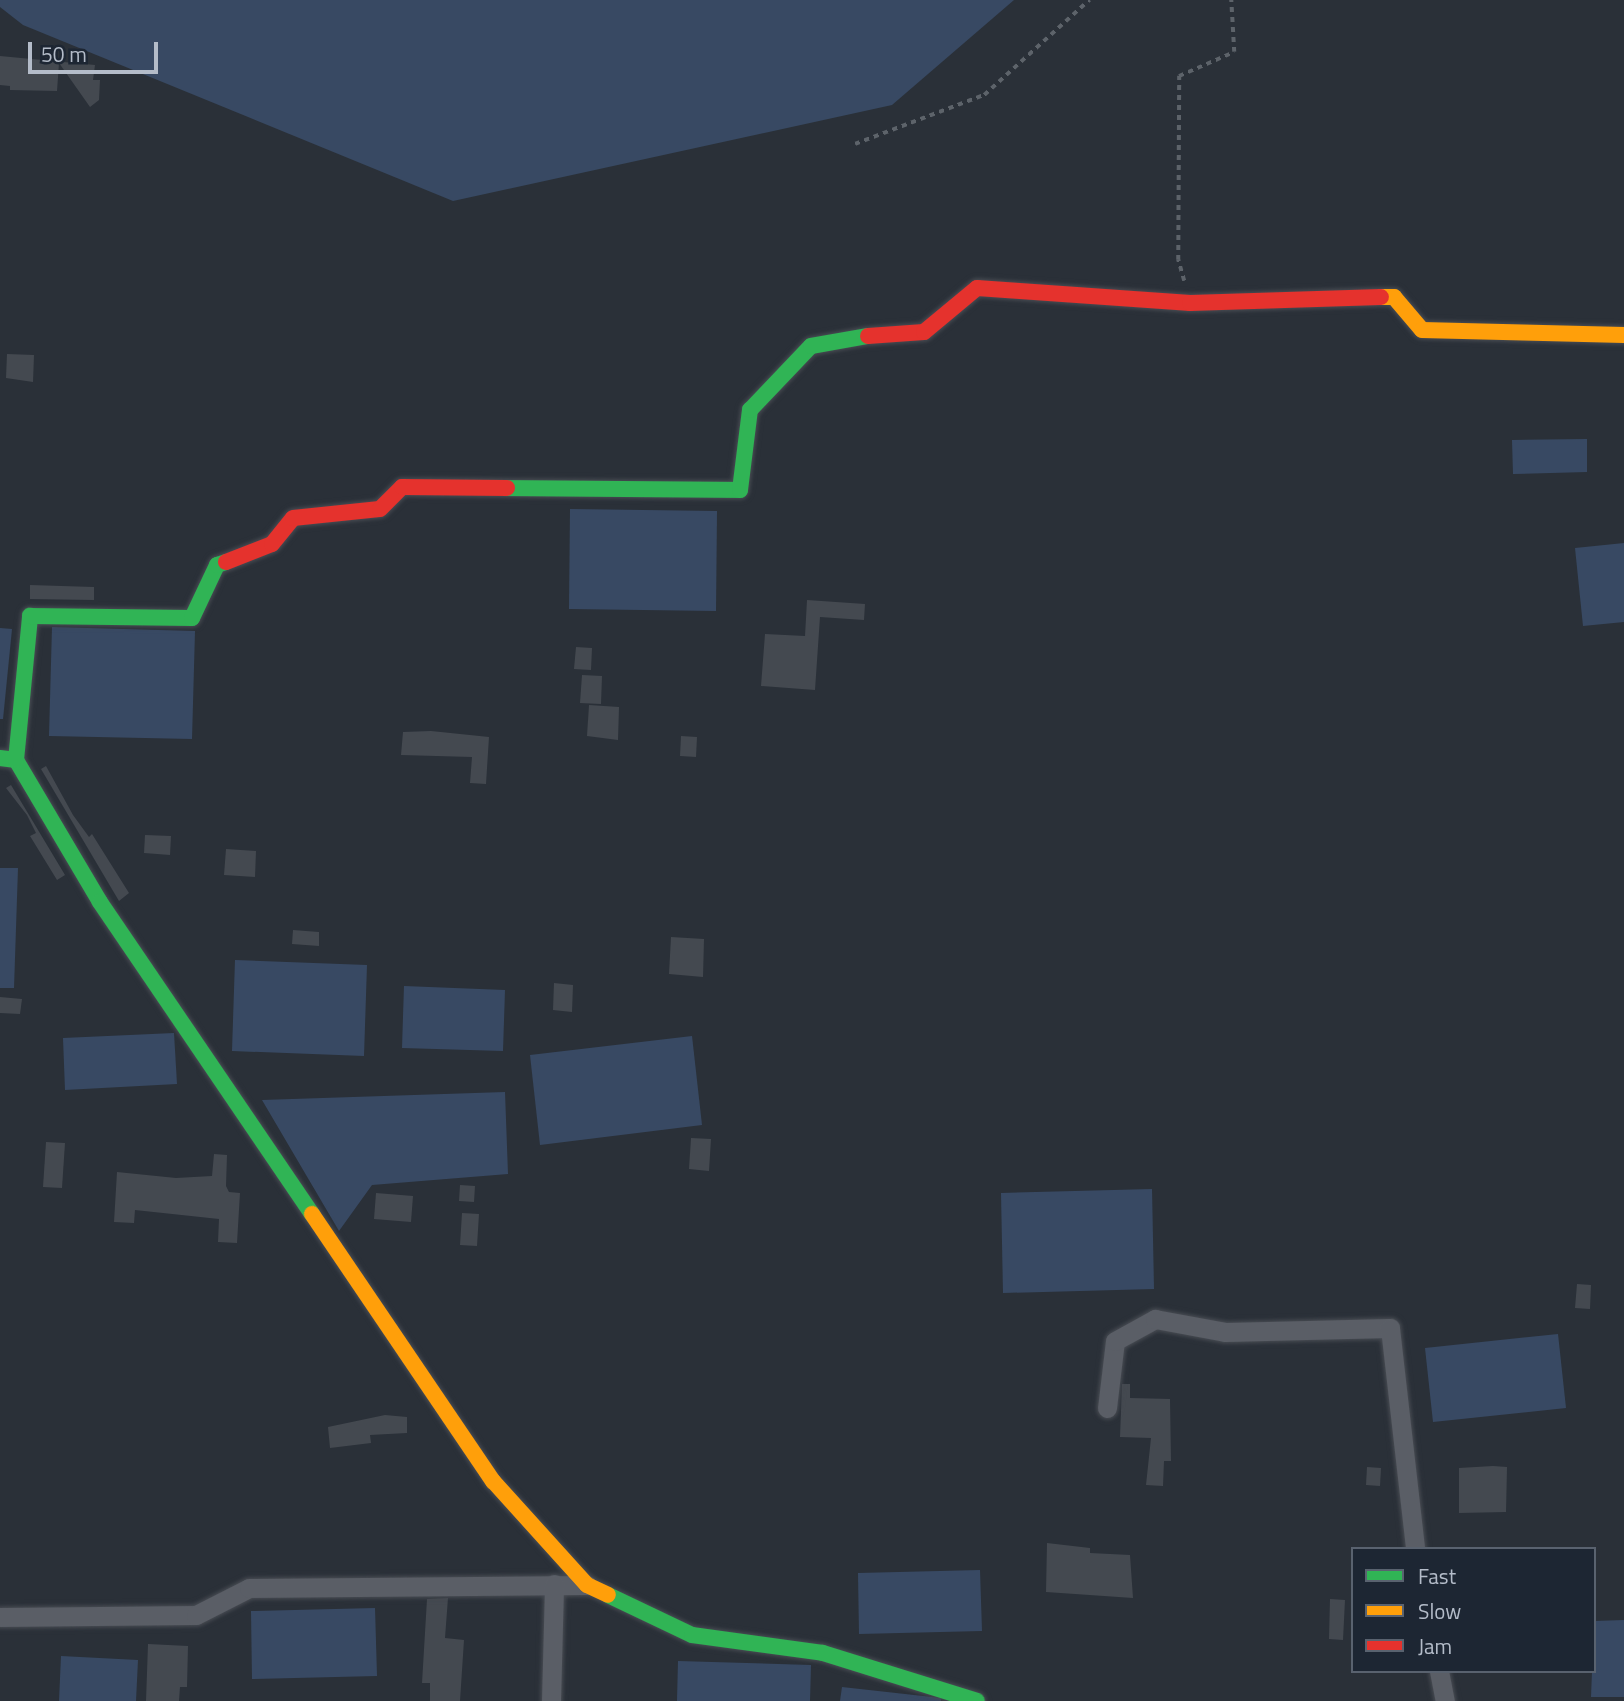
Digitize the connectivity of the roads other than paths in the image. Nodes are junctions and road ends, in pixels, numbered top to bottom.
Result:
1 (1624, 335) edge
2 (8, 759) edge
3 (1107, 1408) dead end
4 (1415, 1547) edge
5 (554, 1584) junction
6 (587, 1585) junction
7 (0, 1617) edge
8 (1439, 1673) edge
9 (551, 1701) edge
10 (977, 1701) edge
11 (1445, 1701) edge

1 - 2 street
2 - 6 street
3 - 4 street
5 - 6 street
5 - 7 street
5 - 9 street
6 - 10 street
8 - 11 street

